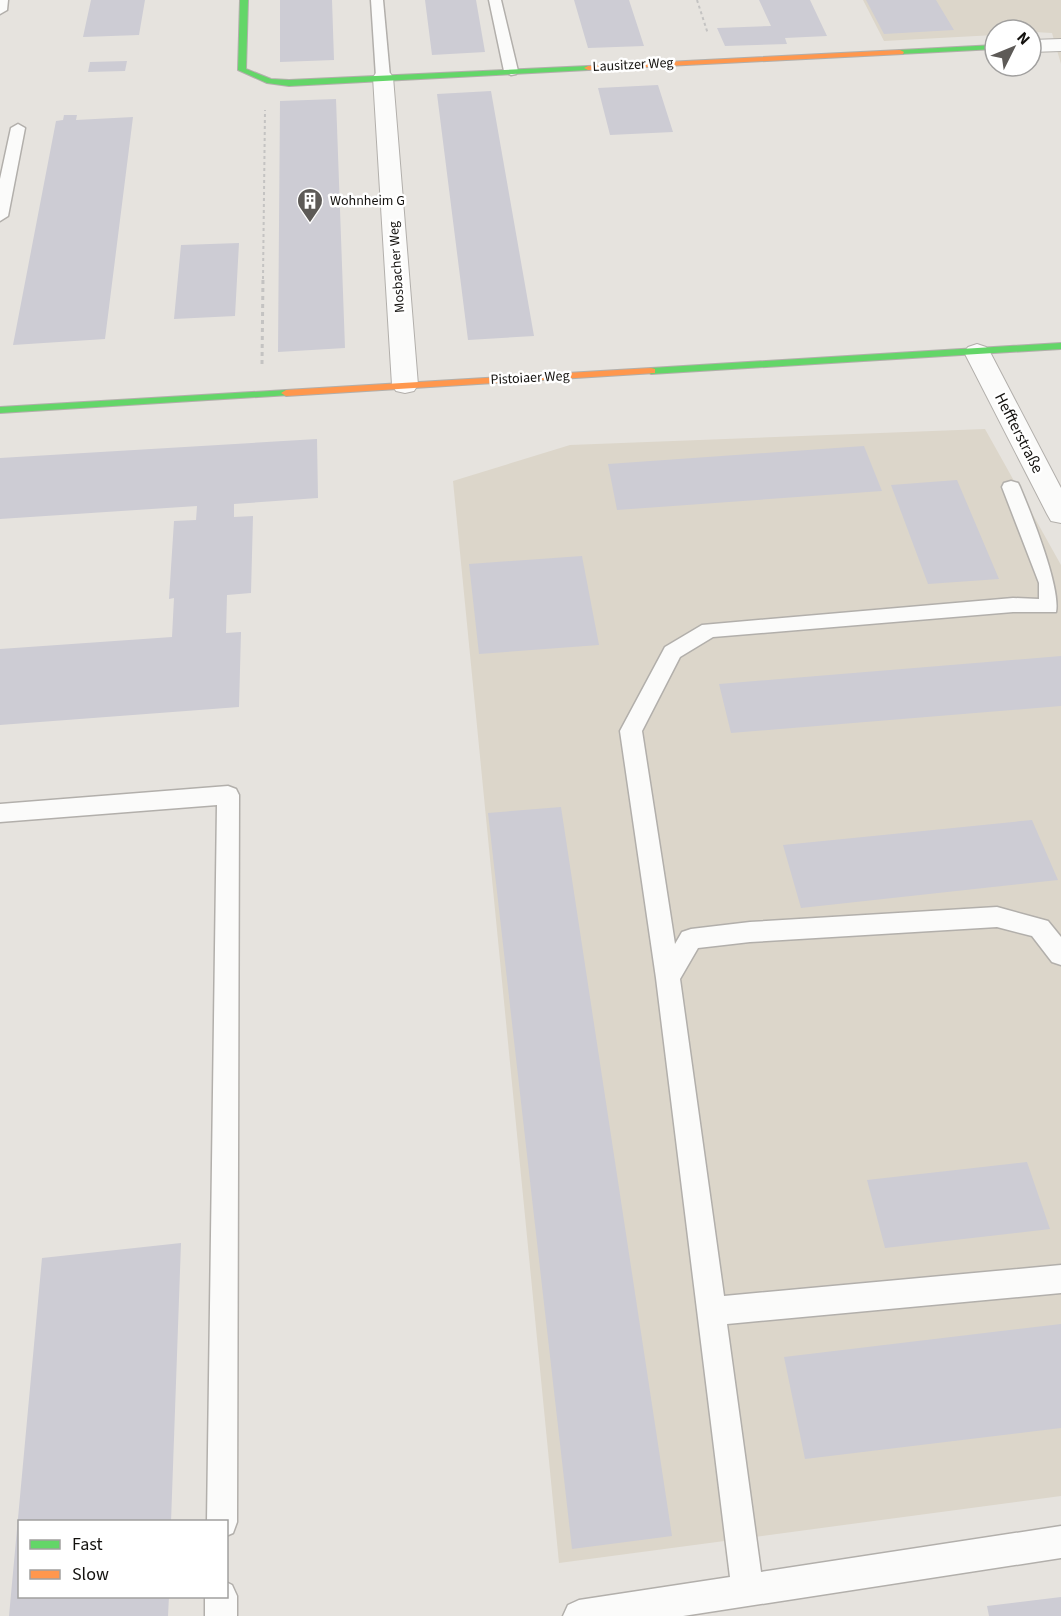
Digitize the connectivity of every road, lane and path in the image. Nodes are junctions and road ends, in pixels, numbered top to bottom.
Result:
1 (2, 0) edge
2 (244, 0) edge
3 (377, 0) edge
4 (495, 0) edge
5 (0, 10) edge
6 (1061, 45) edge
7 (1043, 46) edge
8 (983, 48) edge
9 (511, 71) junction
10 (383, 77) junction
11 (289, 82) junction
12 (18, 128) dead end
13 (0, 216) edge
14 (1061, 346) edge
15 (262, 349) dead end
16 (977, 352) junction
17 (405, 385) junction
18 (0, 410) edge
19 (1011, 487) dead end
20 (1061, 514) edge
21 (0, 813) edge
22 (1061, 955) edge
23 (668, 978) junction
24 (1061, 1279) edge
25 (711, 1311) junction
26 (222, 1520) edge
27 (1061, 1542) edge
28 (748, 1590) junction
29 (221, 1598) edge
30 (221, 1616) edge
31 (579, 1616) edge

1 - 5 lane
2 - 11 street, Lausitzer Weg
3 - 10 lane
4 - 9 lane
6 - 7 street
8 - 9 street, Lausitzer Weg
9 - 10 street, Lausitzer Weg
10 - 11 street, Lausitzer Weg
10 - 17 street, Mosbacher Weg
11 - 15 path
12 - 13 lane
14 - 16 street, Pistoiaer Weg
16 - 17 street, Pistoiaer Weg
16 - 20 street, Heffterstraße
17 - 18 street, Pistoiaer Weg
19 - 23 lane
21 - 26 lane
22 - 23 lane
23 - 25 lane
24 - 25 lane
25 - 28 lane
27 - 28 lane
28 - 31 lane
29 - 30 lane

